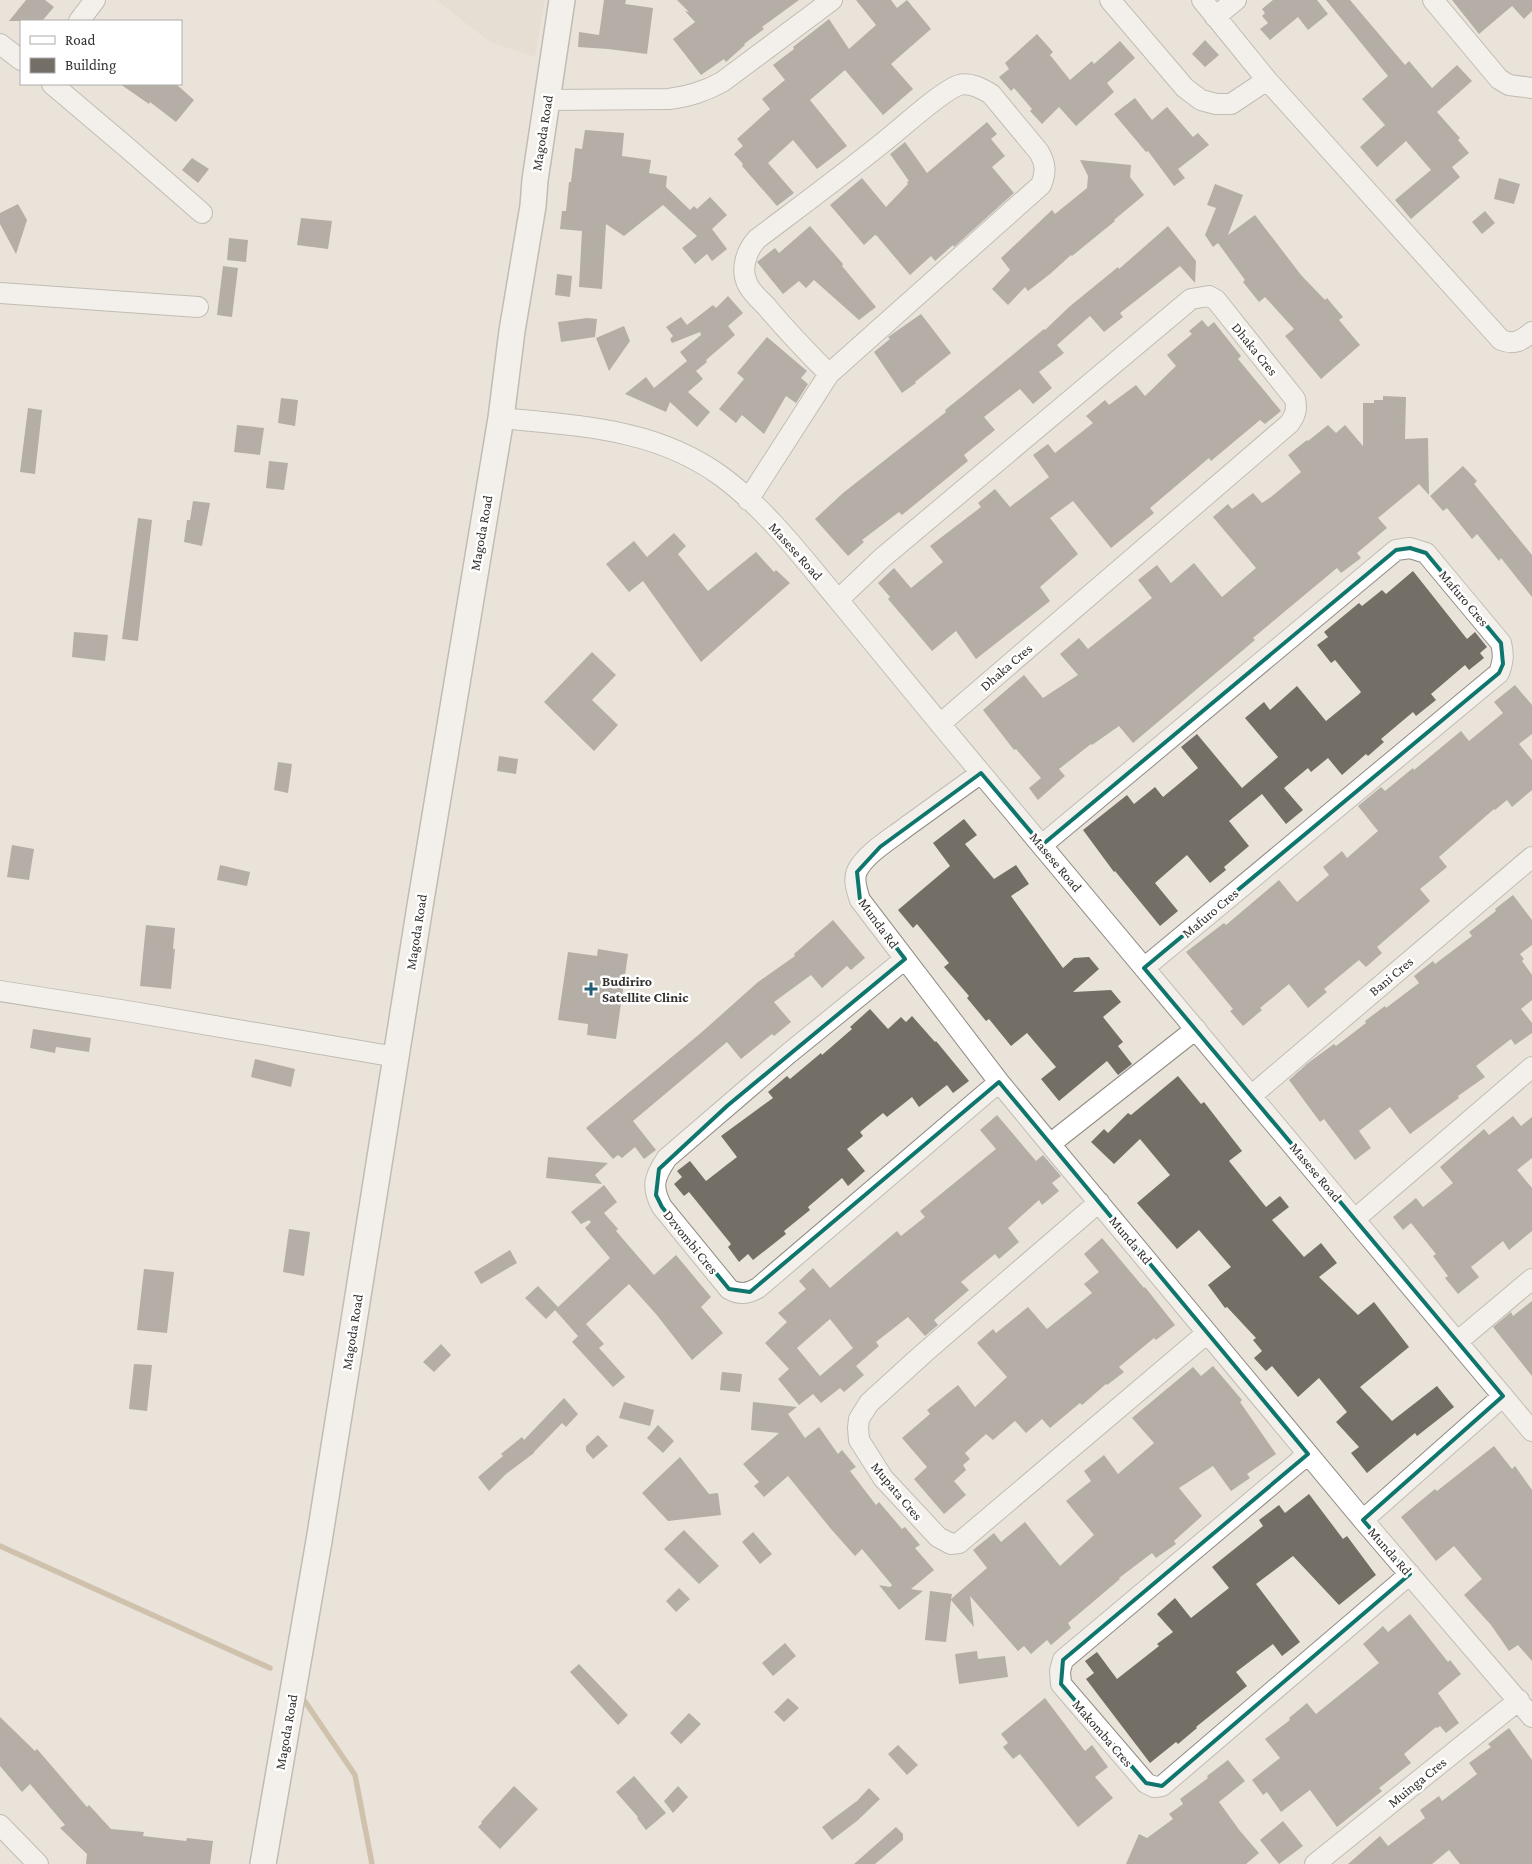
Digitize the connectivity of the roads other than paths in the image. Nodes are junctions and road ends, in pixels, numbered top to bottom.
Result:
1 (95, 0) edge
2 (562, 0) edge
3 (832, 0) edge
4 (1110, 0) edge
5 (1202, 0) edge
6 (1236, 0) edge
7 (1433, 0) edge
8 (1215, 17) junction
9 (80, 20) edge
10 (0, 44) edge
11 (20, 59) edge
12 (1267, 80) junction
13 (53, 85) edge
14 (1532, 88) edge
15 (548, 100) junction
16 (202, 213) dead end
17 (0, 293) edge
18 (198, 307) dead end
19 (1532, 332) edge
20 (829, 374) junction
21 (501, 418) junction
22 (748, 500) junction
23 (838, 600) junction
24 (940, 724) junction
25 (981, 773) junction
26 (1042, 845) junction
27 (1532, 856) edge
28 (905, 959) junction
29 (1144, 968) junction
30 (0, 991) edge
31 (1196, 1029) junction
32 (396, 1057) junction
33 (1532, 1067) edge
34 (1000, 1082) junction
35 (1251, 1096) junction
36 (1050, 1144) junction
37 (1099, 1202) junction
38 (1355, 1219) junction
39 (1532, 1279) edge
40 (1207, 1333) junction
41 (1458, 1342) junction
42 (1503, 1396) junction
43 (1532, 1431) edge
44 (1308, 1454) junction
45 (1363, 1520) junction
46 (1410, 1574) junction
47 (1518, 1700) junction
48 (1532, 1717) edge
49 (0, 1825) edge
50 (38, 1864) edge
51 (263, 1864) edge
52 (1315, 1864) edge

1 - 9 street
2 - 15 street, Magoda Road
3 - 15 street
4 - 12 street
5 - 8 street
6 - 8 street
7 - 14 street
8 - 12 street
10 - 11 street
12 - 19 street
13 - 16 street
15 - 21 street, Magoda Road
17 - 18 street
20 - 20 street
20 - 22 street
21 - 22 street, Masese Road
21 - 32 street, Magoda Road
22 - 23 street, Masese Road
23 - 24 street, Masese Road
23 - 24 street, Dhaka Cres
24 - 25 street, Masese Road
25 - 26 street, Masese Road
25 - 28 street, Munda Rd
26 - 29 street, Masese Road
26 - 29 street, Mafuro Cres
27 - 35 street, Bani Cres
28 - 34 street, Munda Rd
28 - 34 street, Dzvombi Cres
29 - 31 street, Masese Road
30 - 32 street
31 - 35 street, Masese Road
31 - 36 street
32 - 51 street, Magoda Road
33 - 38 street
34 - 36 street, Munda Rd
35 - 38 street, Masese Road
36 - 37 street, Munda Rd
37 - 40 street, Munda Rd
37 - 40 street, Mupata Cres
38 - 41 street, Masese Road
39 - 41 street
40 - 44 street, Munda Rd
41 - 42 street, Masese Road
42 - 43 street, Masese Road
42 - 45 street
44 - 45 street, Munda Rd
44 - 46 street, Makomba Cres
45 - 46 street, Munda Rd
46 - 47 street, Munda Rd
47 - 48 street, Munda Rd
47 - 52 street, Muinga Cres
49 - 50 street

